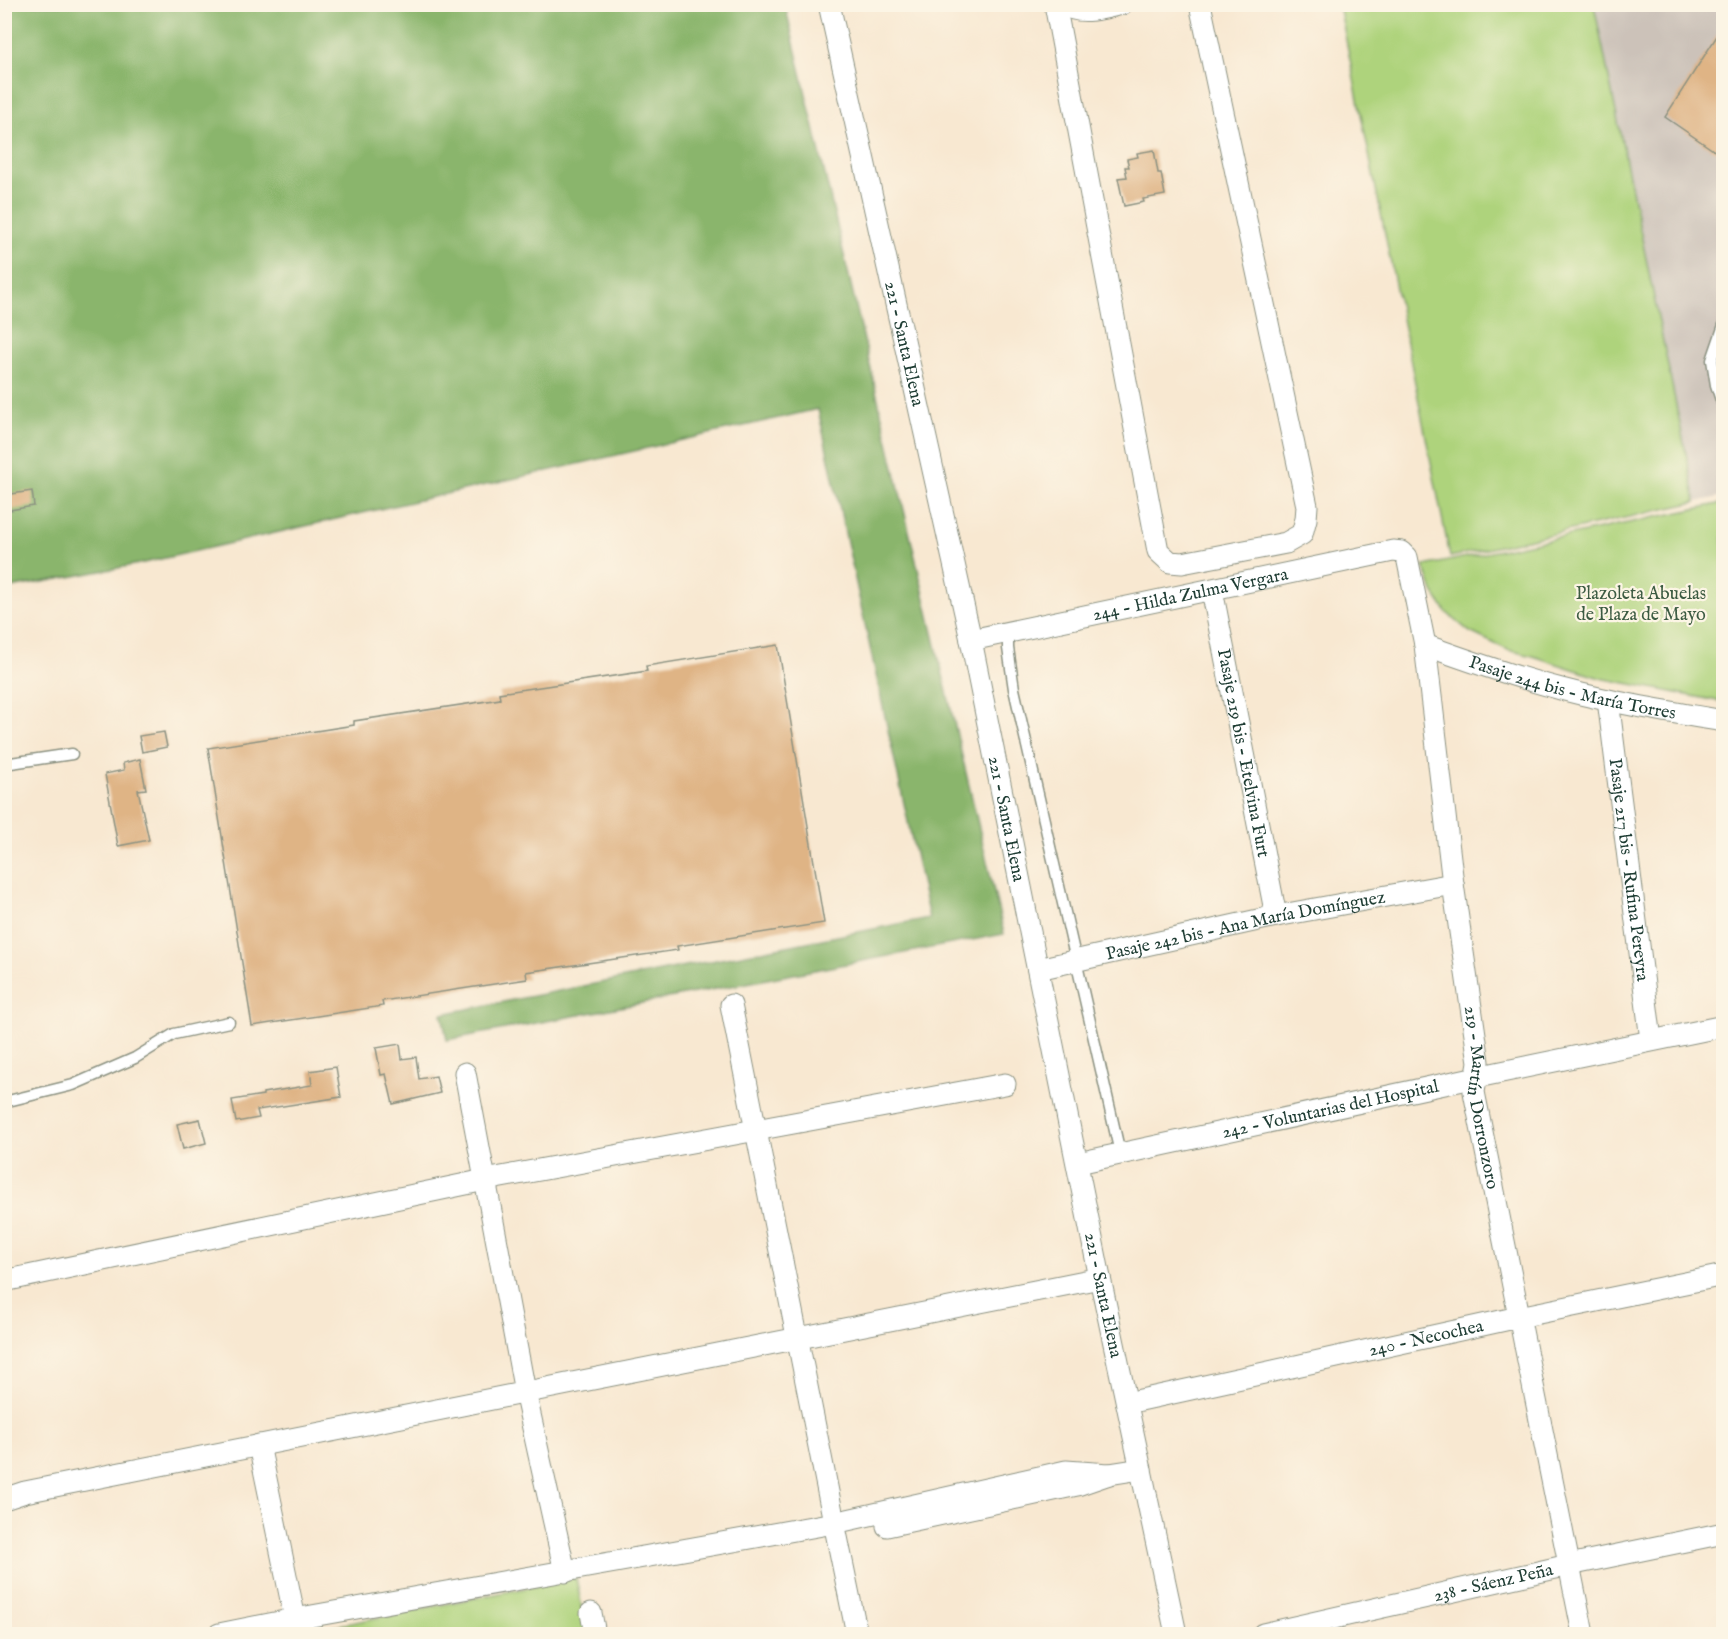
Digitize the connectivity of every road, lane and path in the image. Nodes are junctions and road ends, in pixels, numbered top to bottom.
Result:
1 (829, 4) edge
2 (1056, 4) edge
3 (1062, 4) edge
4 (1122, 4) edge
5 (1200, 4) edge
6 (1724, 325) edge
7 (1724, 409) edge
8 (1407, 557) joint
9 (1212, 590) junction
10 (1008, 632) junction
11 (971, 640) junction
12 (1425, 645) junction
13 (1608, 700) junction
14 (1724, 721) edge
15 (72, 754) dead end
16 (4, 764) edge
17 (1453, 884) junction
18 (1276, 916) junction
19 (1076, 961) junction
20 (1038, 969) junction
21 (731, 1005) dead end
22 (229, 1022) dead end
23 (1724, 1026) edge
24 (1651, 1040) junction
25 (465, 1073) dead end
26 (1477, 1077) junction
27 (1005, 1084) dead end
28 (4, 1102) edge
29 (756, 1131) junction
30 (1120, 1153) junction
31 (1078, 1163) junction
32 (485, 1180) junction
33 (1724, 1275) edge
34 (1100, 1278) junction
35 (4, 1281) edge
36 (1519, 1317) junction
37 (797, 1338) junction
38 (525, 1392) junction
39 (1127, 1403) junction
40 (259, 1445) junction
41 (1141, 1469) junction
42 (4, 1499) edge
43 (835, 1530) junction
44 (1724, 1533) edge
45 (1569, 1565) junction
46 (565, 1572) junction
47 (591, 1613) dead end
48 (295, 1619) junction
49 (219, 1635) edge
50 (595, 1635) edge
51 (857, 1635) edge
52 (1176, 1635) edge
53 (1263, 1635) edge
54 (1583, 1635) edge

1 - 11 street, 221 - Santa Elena
2 - 5 street
3 - 4 street
6 - 7 lane
8 - 9 street, 244 - Hilda Zulma Vergara
8 - 12 street, 219 - Martín Dorronzoro
9 - 10 street, 244 - Hilda Zulma Vergara
9 - 18 street, Pasaje 219 bis - Etelvina Furt
10 - 11 street, 244 - Hilda Zulma Vergara
10 - 19 lane, 221 - Santa Elena
11 - 20 street, 221 - Santa Elena
12 - 13 street, Pasaje 244 bis - María Torres
12 - 17 street, 219 - Martín Dorronzoro
13 - 14 street, Pasaje 244 bis - María Torres
13 - 24 street, Pasaje 217 bis - Rufina Pereyra
15 - 16 lane
17 - 18 street, Pasaje 242 bis - Ana María Domínguez
17 - 26 street, 219 - Martín Dorronzoro
18 - 19 street, Pasaje 242 bis - Ana María Domínguez
19 - 20 street, Pasaje 242 bis - Ana María Domínguez
19 - 30 lane, 221 - Santa Elena
20 - 31 street, 221 - Santa Elena
21 - 29 street
22 - 28 lane
23 - 24 street, 242 - Voluntarias del Hospital
24 - 26 street, 242 - Voluntarias del Hospital
25 - 32 street
26 - 30 street, 242 - Voluntarias del Hospital
26 - 36 street, 219 - Martín Dorronzoro
27 - 29 street
29 - 32 street
29 - 37 street
30 - 31 street, 242 - Voluntarias del Hospital
31 - 34 street, 221 - Santa Elena
32 - 35 street
32 - 38 street
33 - 36 street, 240 - Necochea
34 - 37 street
34 - 39 street, 221 - Santa Elena
36 - 39 street, 240 - Necochea
36 - 45 street, 219 - Martín Dorronzoro
37 - 38 street
37 - 43 street
38 - 40 street
38 - 46 street
39 - 41 street, 221 - Santa Elena
40 - 42 street
40 - 48 street
41 - 43 street
41 - 52 street, 221 - Santa Elena
43 - 46 street
43 - 51 street
44 - 45 street, 238 - Sáenz Peña
45 - 53 street, 238 - Sáenz Peña
45 - 54 street, 219 - Martín Dorronzoro
46 - 48 street
47 - 50 street
48 - 49 street

